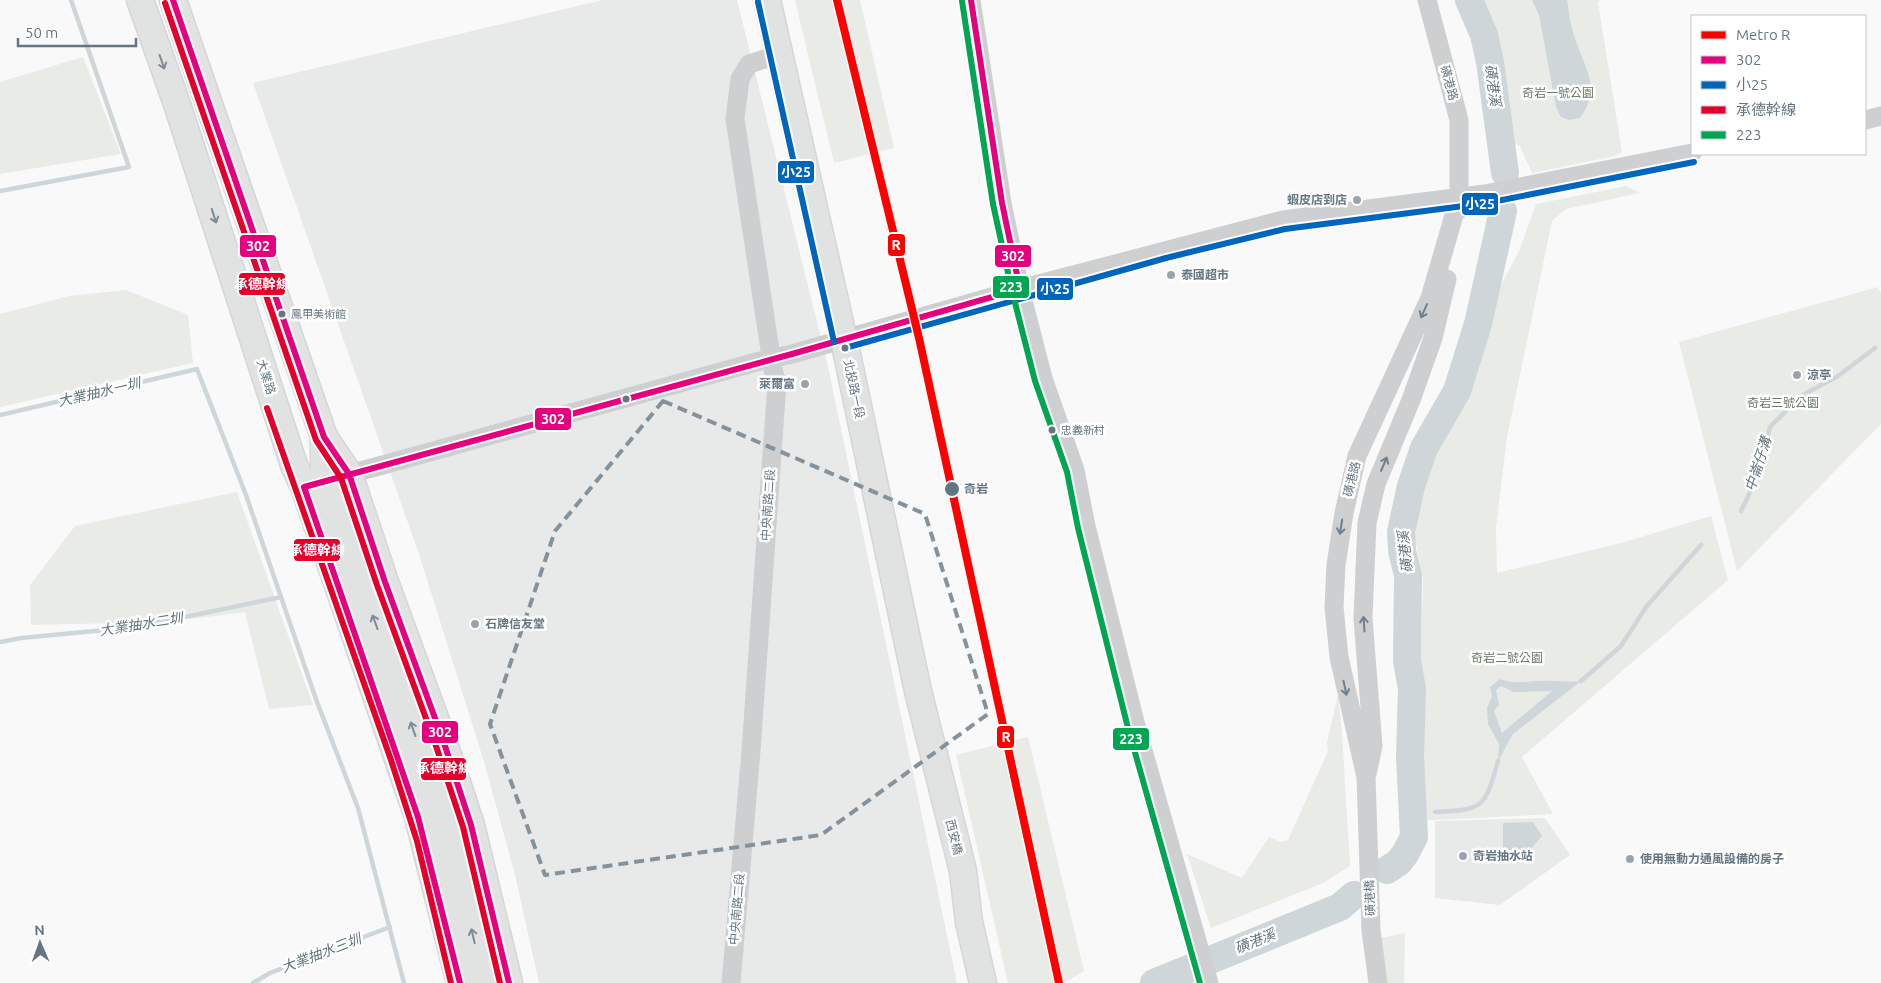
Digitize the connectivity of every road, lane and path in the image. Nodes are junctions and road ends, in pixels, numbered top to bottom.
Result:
1 (140, 0) edge
2 (173, 0) edge
3 (767, 0) edge
4 (971, 0) edge
5 (1427, 0) edge
6 (780, 54) junction
7 (1881, 116) edge
8 (1866, 120) edge
9 (1691, 153) edge
10 (1460, 198) junction
11 (1020, 289) junction
12 (843, 340) junction
13 (772, 358) junction
14 (324, 438) joint
15 (326, 481) junction
16 (918, 691) joint
17 (1366, 777) junction
18 (1369, 866) joint
19 (1208, 978) edge
20 (460, 983) edge
21 (484, 983) edge
22 (508, 983) edge
23 (731, 983) edge
24 (983, 983) edge
25 (1378, 983) edge

1 -> 15 main road, 大業路
2 - 14 main road
3 - 6 main road, 北投路一段
4 - 11 street
5 - 10 street, 磺港路
6 - 12 main road, 北投路一段
6 - 13 street, 中央南路二段
7 - 8 street
9 - 10 street
10 - 11 street
17 -> 10 street, 磺港路
10 -> 17 street, 磺港路
11 - 12 street
11 - 19 street
12 - 13 street
12 - 16 main road, 北投路一段
13 - 15 street
13 - 23 street, 中央南路二段
14 - 15 highway
15 - 20 main road, 大業路
21 -> 15 highway
15 - 22 main road, 大業路
16 - 24 main road, 西安橋
17 - 18 street, 磺港路
18 - 25 street, 磺港橋

